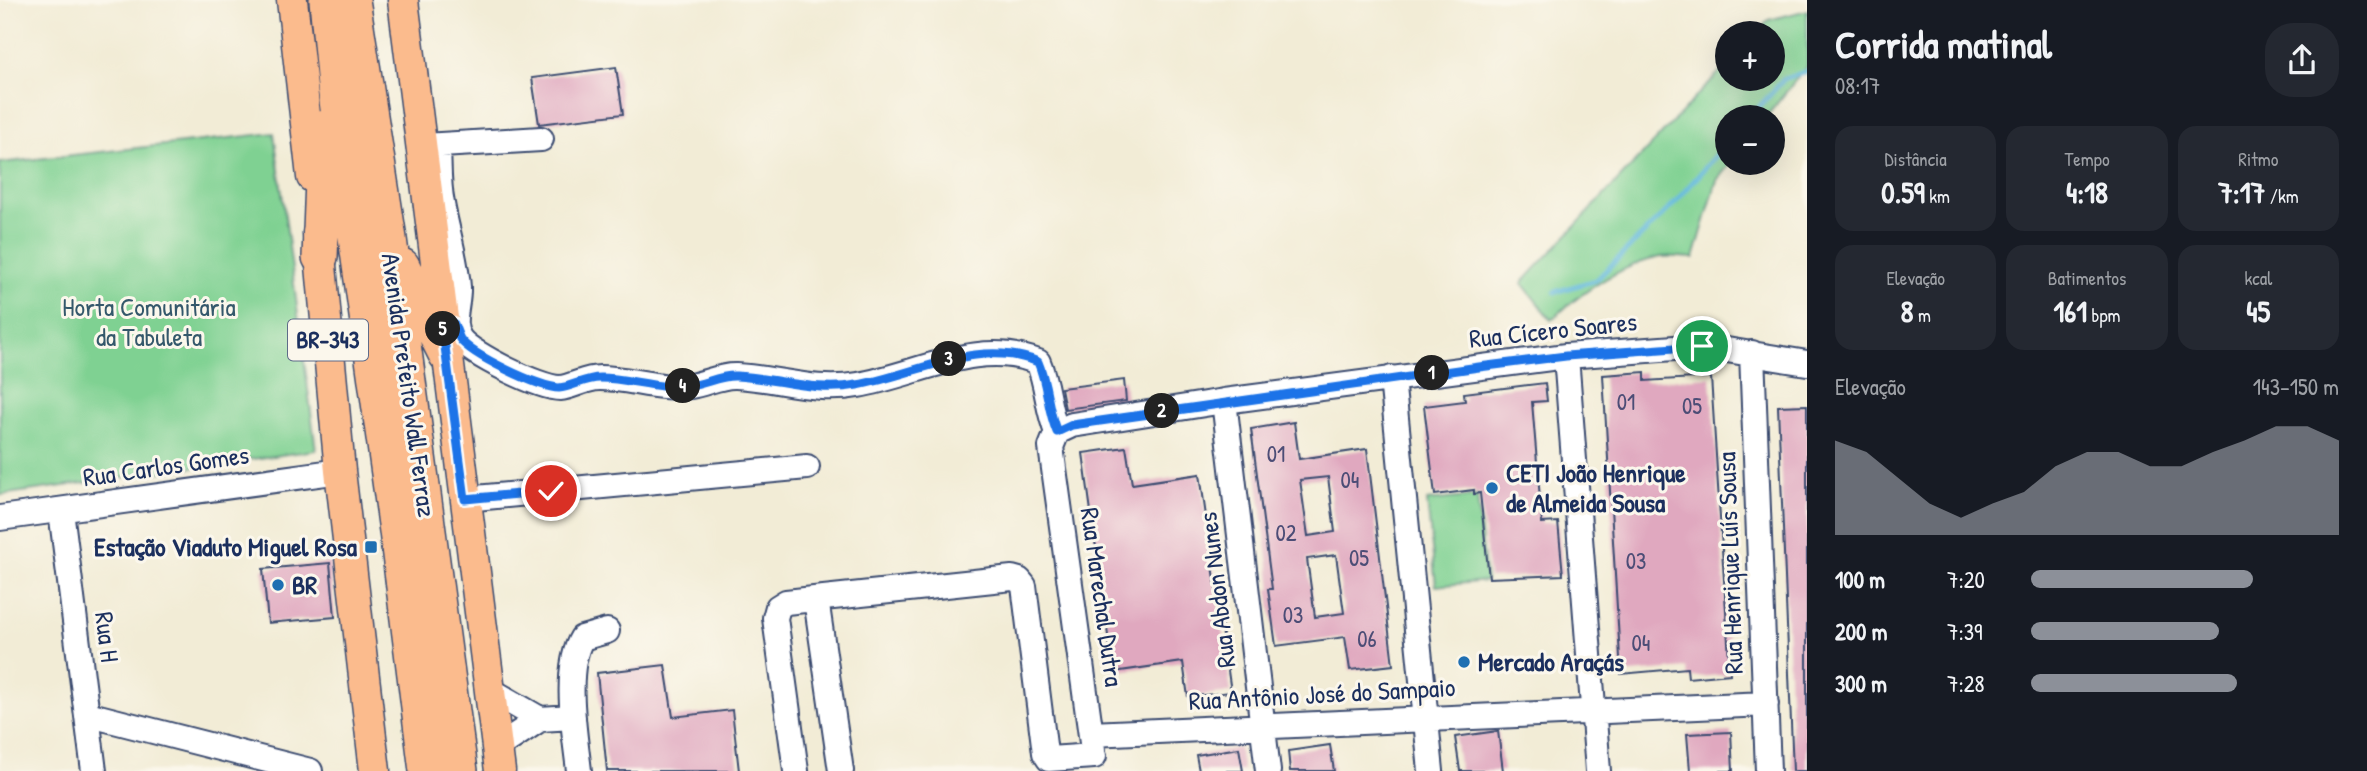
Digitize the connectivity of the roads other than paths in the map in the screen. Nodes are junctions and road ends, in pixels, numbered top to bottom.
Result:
1 (292, 0) edge
2 (403, 0) edge
3 (344, 9) edge
4 (541, 139) dead end
5 (429, 146) junction
6 (389, 239) junction
7 (320, 257) junction
8 (448, 334) junction
9 (1752, 353) junction
10 (1566, 356) junction
11 (1807, 363) edge
12 (1392, 378) junction
13 (1224, 401) junction
14 (1057, 432) junction
15 (807, 467) dead end
16 (340, 471) junction
17 (465, 499) junction
18 (61, 511) junction
19 (0, 518) edge
20 (816, 599) junction
21 (607, 631) dead end
22 (491, 690) junction
23 (1766, 704) junction
24 (1594, 712) junction
25 (87, 713) junction
26 (573, 717) junction
27 (540, 719) junction
28 (1426, 719) junction
29 (1263, 726) junction
30 (1093, 753) edge
31 (499, 759) edge
32 (94, 771) edge
33 (310, 771) edge
34 (375, 771) edge
35 (427, 771) edge
36 (460, 771) edge
37 (579, 771) edge
38 (796, 771) edge
39 (841, 771) edge
40 (1268, 771) edge
41 (1431, 771) edge
42 (1598, 771) edge
43 (1768, 771) edge

1 - 7 main road, BR-343
2 - 5 main road, Avenida Prefeito Wall Ferraz
3 - 6 highway, Avenida Prefeito Wall Ferraz / BR-343
3 - 7 highway
3 - 35 highway, Avenida Prefeito Wall Ferraz
4 - 5 street
5 - 8 main road, Avenida Prefeito Wall Ferraz
6 - 8 highway
6 - 36 highway, Avenida Prefeito Wall Ferraz / BR-343
7 - 16 main road, BR-343
8 - 14 street
8 - 17 main road, Avenida Prefeito Wall Ferraz
9 - 10 street, Rua Cícero Soares
9 - 11 street, Rua Cícero Soares
9 - 23 street, Rua Henrique Luís Sousa
10 - 12 street, Rua Cícero Soares
10 - 24 street
12 - 13 street, Rua Cícero Soares
12 - 28 street
13 - 14 street, Rua Cícero Soares
13 - 29 street, Rua Abdon Nunes
14 - 30 street, Rua Marechal Dutra
15 - 17 street
16 - 18 street, Rua Carlos Gomes
16 - 34 main road, BR-343
17 - 22 main road, Avenida Prefeito Wall Ferraz
18 - 19 street, Rua Carlos Gomes
18 - 25 street, Rua H
20 - 30 street, Rua Antônio José do Sampaio
20 - 38 street
20 - 39 street
21 - 26 street
22 - 27 street
22 - 31 main road, Avenida Prefeito Wall Ferraz
23 - 24 street, Rua Antônio José do Sampaio
23 - 43 street, Rua Henrique Luís Sousa
24 - 28 street, Rua Antônio José do Sampaio
24 - 42 street
25 - 32 street, Rua H
25 - 33 street
26 - 27 street
26 - 37 street
27 - 31 street
28 - 29 street, Rua Antônio José do Sampaio
28 - 41 street
29 - 30 street, Rua Antônio José do Sampaio
29 - 40 street, Rua Abdon Nunes

